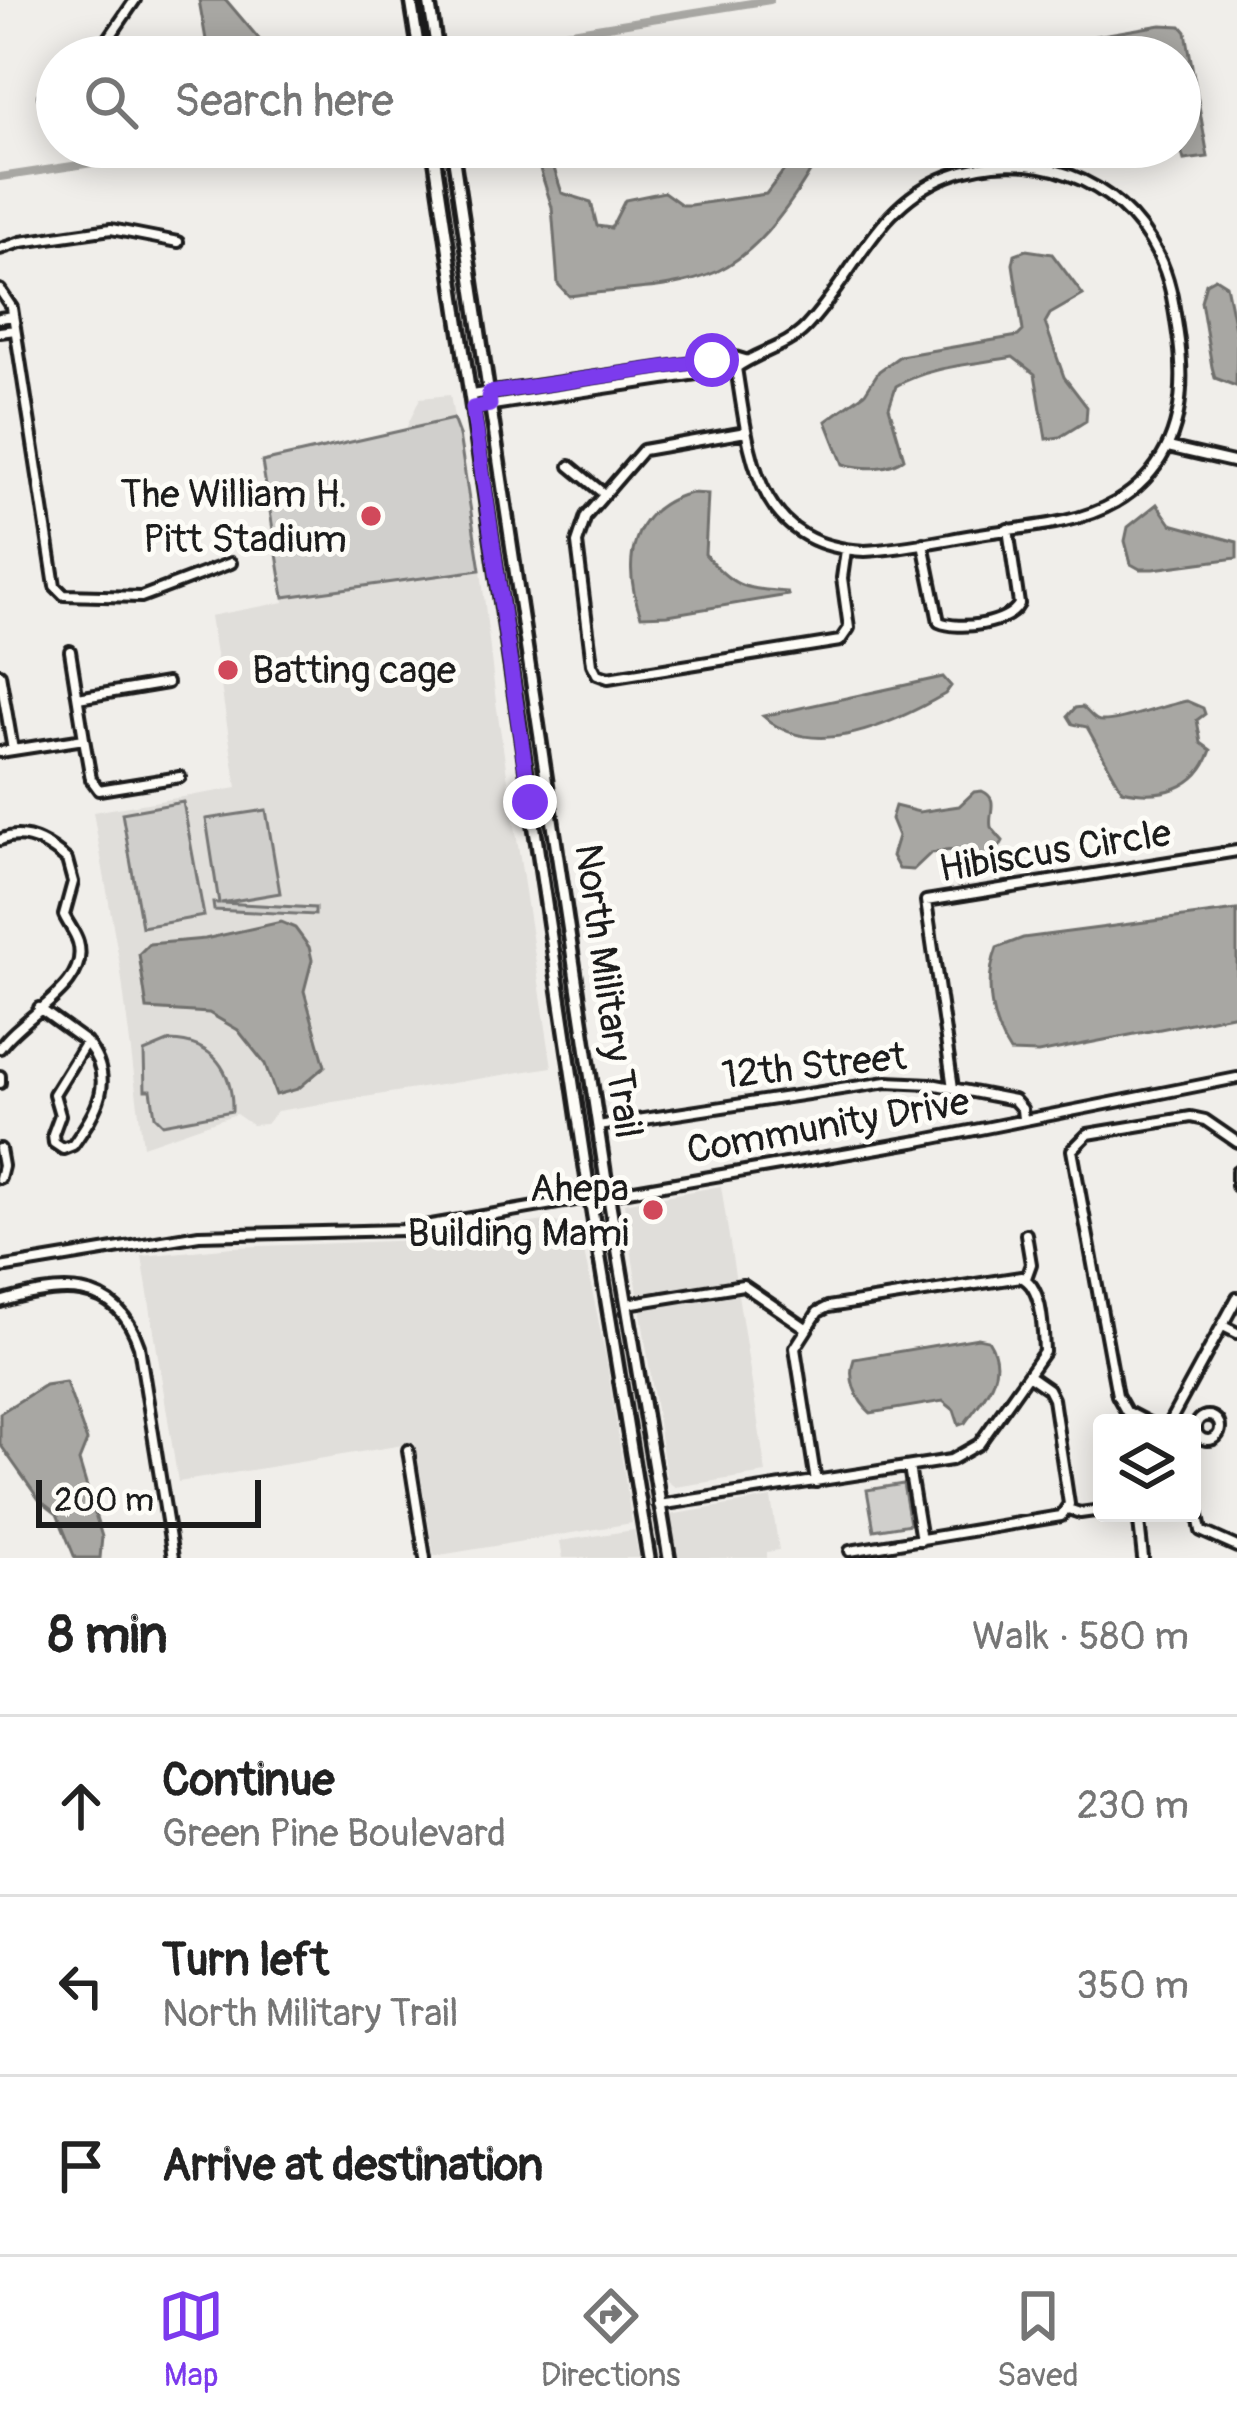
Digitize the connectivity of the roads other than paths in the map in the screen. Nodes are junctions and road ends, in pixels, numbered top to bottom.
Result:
1 (135, 0) edge
2 (411, 0) edge
3 (429, 0) edge
4 (110, 36) edge
5 (417, 36) edge
6 (435, 36) edge
7 (437, 168) edge
8 (455, 168) edge
9 (979, 168) edge
10 (1048, 168) edge
11 (178, 242) dead end
12 (0, 249) edge
13 (0, 290) edge
14 (0, 318) edge
15 (14, 324) junction
16 (0, 330) edge
17 (747, 361) junction
18 (736, 368) junction
19 (490, 399) junction
20 (472, 402) junction
21 (746, 432) junction
22 (1168, 447) junction
23 (1237, 464) edge
24 (570, 466) dead end
25 (604, 494) junction
26 (1008, 529) junction
27 (923, 543) junction
28 (846, 550) junction
29 (231, 562) dead end
30 (70, 651) dead end
31 (0, 674) edge
32 (167, 683) dead end
33 (78, 698) junction
34 (84, 739) junction
35 (13, 750) junction
36 (0, 752) edge
37 (180, 777) dead end
38 (549, 799) junction
39 (530, 802) junction
40 (1, 841) edge
41 (1237, 851) edge
42 (39, 1007) junction
43 (86, 1042) junction
44 (0, 1048) edge
45 (1237, 1078) edge
46 (953, 1088) junction
47 (1023, 1119) junction
48 (598, 1126) junction
49 (1237, 1142) edge
50 (0, 1149) edge
51 (1237, 1172) edge
52 (0, 1178) edge
53 (1237, 1186) edge
54 (609, 1195) junction
55 (590, 1198) junction
56 (1026, 1234) dead end
57 (0, 1268) edge
58 (1026, 1278) junction
59 (1237, 1298) edge
60 (0, 1302) edge
61 (627, 1304) junction
62 (1223, 1326) junction
63 (806, 1328) junction
64 (1237, 1333) edge
65 (1028, 1375) junction
66 (1132, 1414) edge
67 (1174, 1414) edge
68 (408, 1450) dead end
69 (909, 1467) junction
70 (816, 1482) junction
71 (637, 1487) junction
72 (659, 1505) junction
73 (1068, 1509) junction
74 (641, 1510) junction
75 (1093, 1512) edge
76 (1139, 1522) edge
77 (1199, 1522) edge
78 (663, 1526) junction
79 (921, 1540) junction
80 (1237, 1546) edge
81 (850, 1551) dead end
82 (173, 1558) edge
83 (425, 1558) edge
84 (650, 1558) edge
85 (669, 1558) edge
86 (1143, 1558) edge

1 - 4 street
2 - 5 main road
3 - 6 main road
7 - 20 main road, North Military Trail
8 - 19 main road, North Military Trail
9 - 17 street
10 - 22 street
11 - 12 street
13 - 15 street
14 - 15 street
15 - 16 street
15 - 29 street
17 - 18 street
17 - 19 street
18 - 19 street
18 - 21 street
19 - 20 street
19 - 38 main road, North Military Trail
20 - 39 main road, North Military Trail
21 - 25 street
21 - 28 street
22 - 23 street
22 - 26 street
24 - 25 street
25 - 28 street
26 - 27 street
26 - 27 street
27 - 28 street
30 - 33 street
31 - 35 street
32 - 33 street
33 - 34 street
34 - 35 street
34 - 37 street
35 - 36 street
38 - 39 main road
38 - 48 main road, North Military Trail
39 - 55 main road, North Military Trail
40 - 42 street
41 - 46 street, Hibiscus Circle
42 - 43 street
42 - 44 street
43 - 43 street
45 - 47 street, Community Drive
46 - 47 street, 12th Street
46 - 48 street, 12th Street
47 - 54 street, Community Drive
48 - 54 main road, North Military Trail
49 - 66 street
50 - 52 street
51 - 53 street
54 - 55 street, Community Drive
54 - 61 main road, North Military Trail
55 - 57 street, Community Drive
55 - 71 main road, North Military Trail
56 - 58 street
58 - 63 street
58 - 65 street
59 - 62 street
60 - 82 street
61 - 63 street
61 - 72 main road, North Military Trail
62 - 64 street
62 - 67 street
63 - 70 street
65 - 69 street
65 - 73 street
68 - 83 street
69 - 70 street
69 - 79 street
70 - 72 street
71 - 72 main road
71 - 74 main road, North Military Trail
72 - 78 main road, North Military Trail
73 - 75 street
73 - 79 street
74 - 78 main road
74 - 84 main road, North Military Trail
76 - 86 street
77 - 80 street
78 - 85 main road, North Military Trail
79 - 81 street

